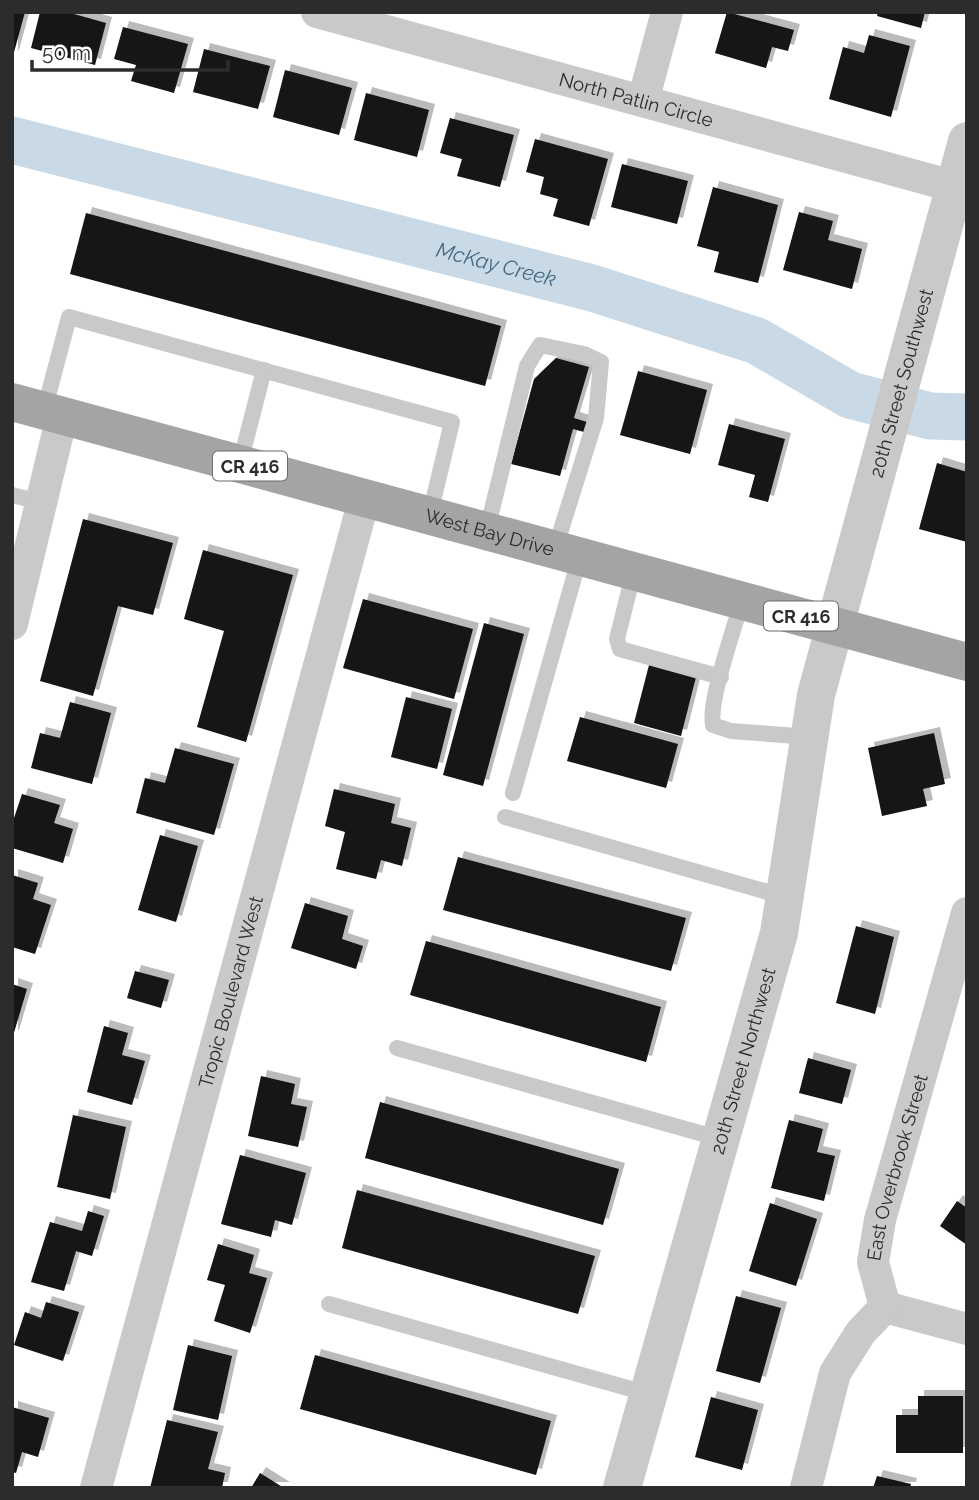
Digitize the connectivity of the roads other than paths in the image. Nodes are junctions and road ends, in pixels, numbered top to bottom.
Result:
1 (317, 12) edge
2 (667, 12) edge
3 (643, 101) junction
4 (967, 141) edge
5 (961, 187) edge
6 (264, 370) junction
7 (40, 409) edge
8 (240, 463) junction
9 (365, 496) junction
10 (26, 499) edge
11 (430, 514) junction
12 (488, 530) junction
13 (568, 552) junction
14 (634, 571) junction
15 (742, 600) junction
16 (12, 624) edge
17 (835, 626) junction
18 (967, 662) edge
19 (721, 677) junction
20 (810, 737) junction
21 (513, 793) dead end
22 (505, 817) dead end
23 (785, 897) junction
24 (967, 913) edge
25 (955, 999) edge
26 (397, 1048) dead end
27 (721, 1139) junction
28 (329, 1304) dead end
29 (885, 1307) junction
30 (967, 1329) edge
31 (649, 1394) junction
32 (96, 1488) edge
33 (622, 1488) edge
34 (806, 1488) edge

1 - 3 street, North Patlin Circle
2 - 3 street
3 - 5 street, North Patlin Circle
4 - 5 street, 20th Street Southwest
5 - 17 street, 20th Street Southwest
6 - 7 lane
6 - 8 lane
6 - 11 lane
7 - 8 main road, West Bay Drive / CR 416
7 - 10 street
8 - 9 main road, West Bay Drive / CR 416
9 - 11 main road, West Bay Drive / CR 416
9 - 32 street, Tropic Boulevard West
10 - 16 street
11 - 12 main road, West Bay Drive / CR 416
12 - 13 main road, West Bay Drive / CR 416
12 - 13 lane
13 - 14 main road, West Bay Drive / CR 416
13 - 21 lane
14 - 15 main road, West Bay Drive / CR 416
14 - 19 lane
15 - 17 main road, West Bay Drive / CR 416
15 - 19 lane
17 - 18 main road, West Bay Drive / CR 416
17 - 20 street, 20th Street Northwest
19 - 20 lane
20 - 23 street, 20th Street Northwest
22 - 23 lane
23 - 27 street, 20th Street Northwest
24 - 25 street, East Overbrook Street
25 - 29 street, East Overbrook Street
26 - 27 lane
27 - 31 street, 20th Street Northwest
28 - 31 lane
29 - 30 street
29 - 34 street
31 - 33 street, 20th Street Northwest

